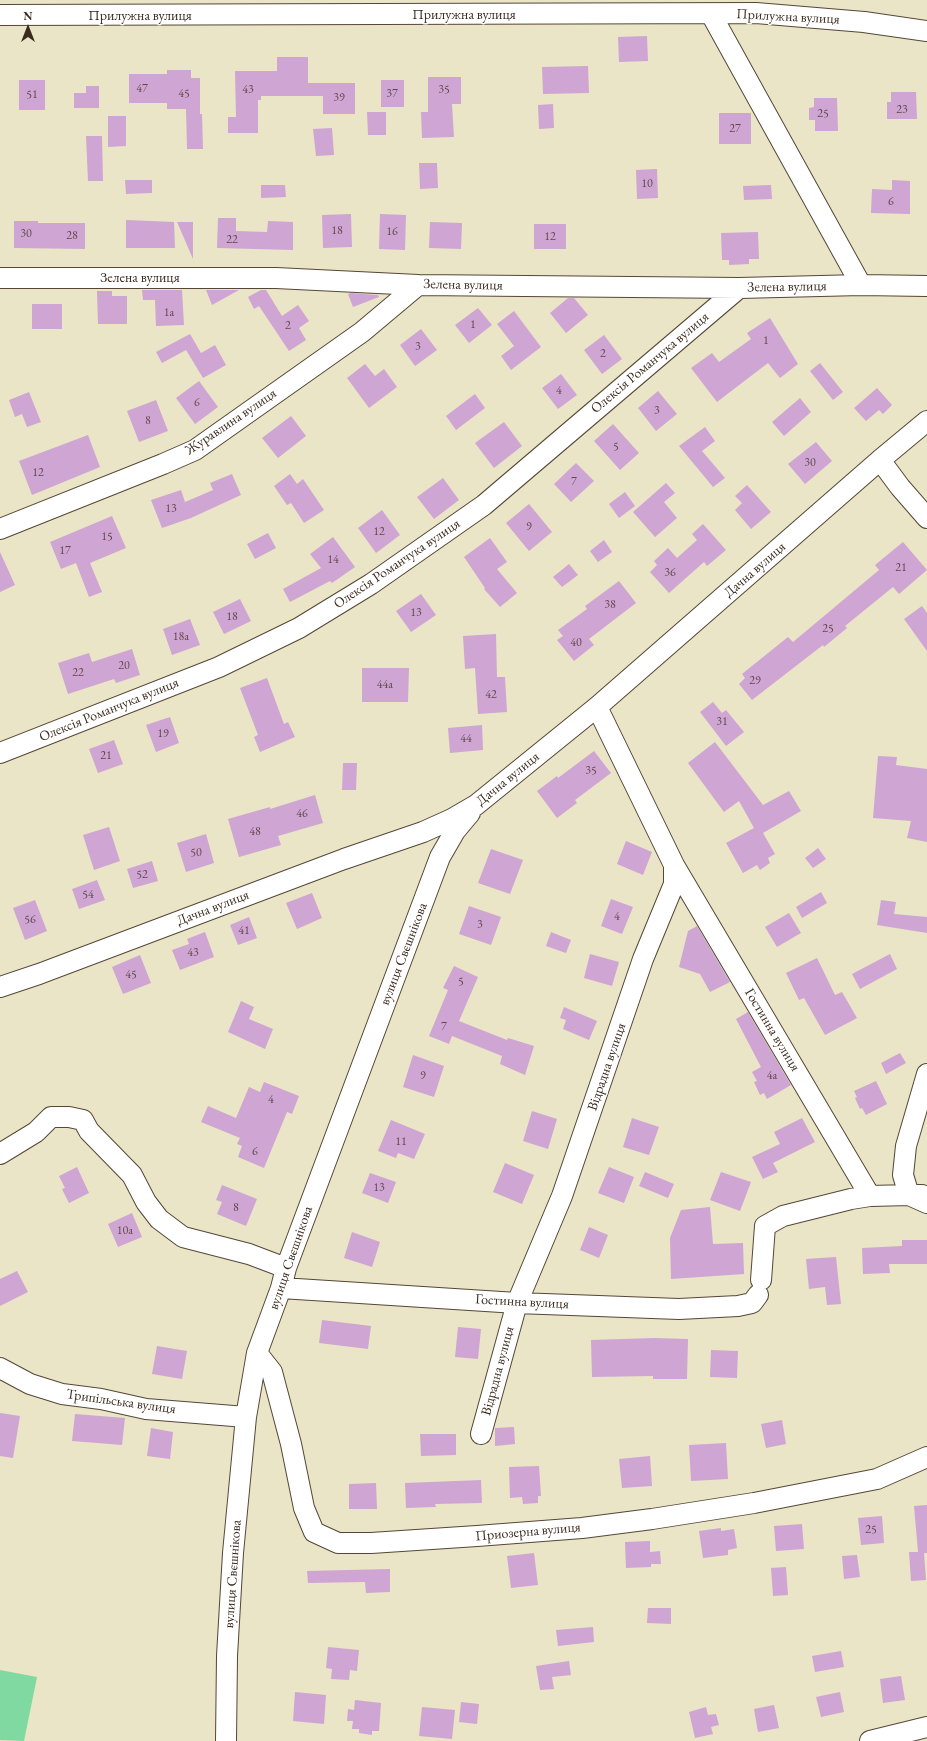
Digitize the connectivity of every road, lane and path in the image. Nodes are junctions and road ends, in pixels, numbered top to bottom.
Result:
1 (711, 14) junction
2 (0, 16) edge
3 (927, 31) edge
4 (0, 278) edge
5 (418, 285) junction
6 (861, 285) junction
7 (927, 286) edge
8 (739, 288) junction
9 (927, 421) edge
10 (880, 460) junction
11 (927, 518) edge
12 (0, 529) edge
13 (597, 707) junction
14 (0, 753) edge
15 (476, 805) junction
16 (674, 865) junction
17 (0, 988) edge
18 (927, 1074) edge
19 (0, 1154) edge
20 (870, 1196) junction
21 (921, 1198) edge
22 (286, 1268) junction
23 (281, 1288) junction
24 (517, 1303) junction
25 (257, 1353) junction
26 (0, 1368) edge
27 (246, 1417) junction
28 (481, 1434) dead end
29 (927, 1457) edge
30 (927, 1727) edge
31 (226, 1741) edge
32 (870, 1741) edge

1 - 2 street, Прилужна вулиця
1 - 3 street, Прилужна вулиця
1 - 6 street
4 - 5 street, Зелена вулиця
5 - 8 street, Зелена вулиця
5 - 12 street, Журавлина вулиця
6 - 7 street, Зелена вулиця
6 - 8 street, Зелена вулиця
8 - 14 street, Олексія Романчука вулиця
9 - 10 street, Дачна вулиця
10 - 11 street
10 - 13 street, Дачна вулиця
13 - 15 street, Дачна вулиця
13 - 16 street, Відрадна вулиця
15 - 17 street, Дачна вулиця
15 - 22 street, вулиця Свєшнікова
16 - 20 street, Гостинна вулиця
16 - 24 street, Відрадна вулиця
18 - 21 street
19 - 22 street
20 - 21 street, Гостинна вулиця
20 - 24 street, Гостинна вулиця
22 - 23 street, вулиця Свєшнікова
23 - 24 street, Гостинна вулиця
23 - 25 street, вулиця Свєшнікова
24 - 28 street, Відрадна вулиця
25 - 27 street, вулиця Свєшнікова
25 - 29 street, Приозерна вулиця
26 - 27 street, Трипільська вулиця
27 - 31 street, вулиця Свєшнікова
30 - 32 street

